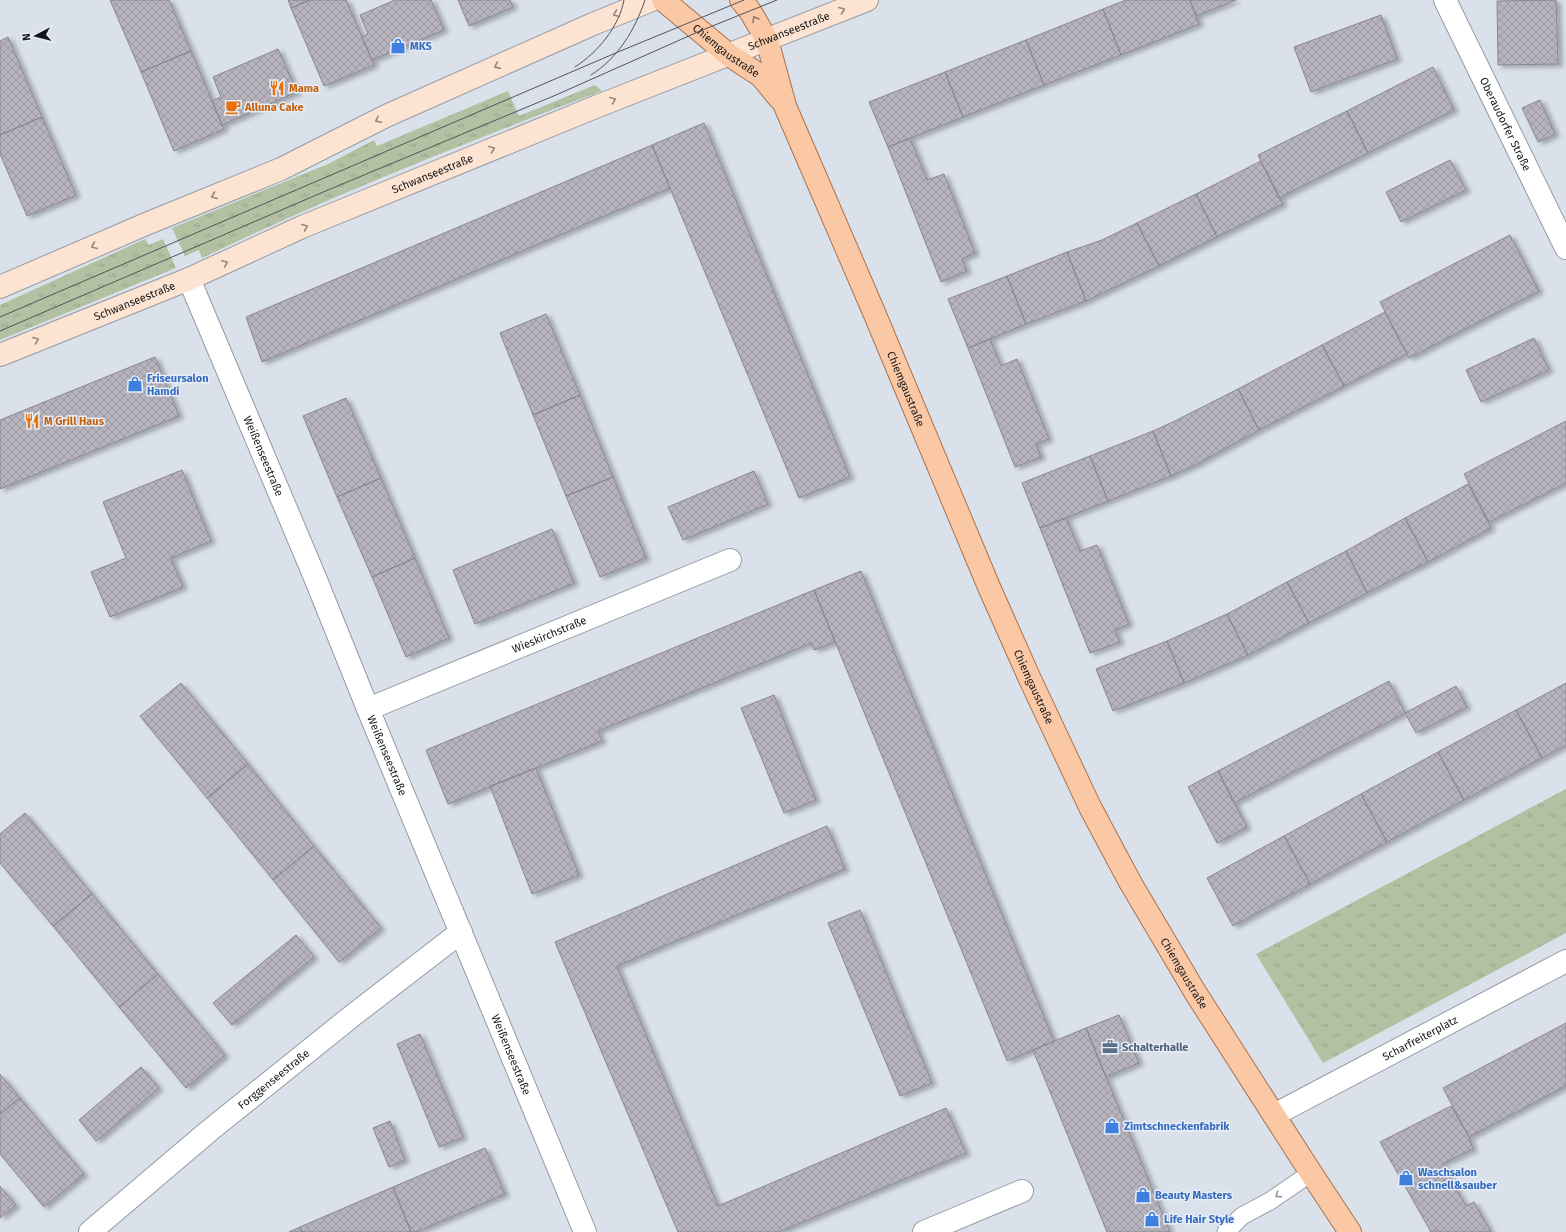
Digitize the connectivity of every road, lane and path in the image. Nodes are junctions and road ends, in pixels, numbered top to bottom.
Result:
1 (652, 0) edge
2 (663, 0) edge
3 (741, 0) edge
4 (867, 0) edge
5 (1445, 0) edge
6 (767, 40) junction
7 (729, 55) junction
8 (785, 106) junction
9 (1566, 248) edge
10 (189, 279) junction
11 (0, 287) edge
12 (0, 354) edge
13 (730, 560) dead end
14 (368, 709) junction
15 (461, 932) junction
16 (1566, 961) edge
17 (1274, 1115) junction
18 (1310, 1174) junction
19 (1022, 1190) dead end
20 (90, 1232) edge
21 (585, 1232) edge
22 (924, 1232) edge
23 (1226, 1232) edge
24 (1350, 1232) edge

1 -> 11 main road
2 - 7 main road, Chiemgaustraße
6 -> 3 main road, Chiemgaustraße
6 -> 4 main road, Schwanseestraße
5 - 9 street, Oberaudorfer Straße
6 - 7 main road, Schwanseestraße
6 - 8 main road, Chiemgaustraße
7 - 8 main road, Chiemgaustraße
10 -> 7 main road, Schwanseestraße
8 - 17 main road, Chiemgaustraße
12 -> 10 main road, Schwanseestraße
10 - 14 street, Weißenseestraße
13 - 14 street, Wieskirchstraße
14 - 15 street, Weißenseestraße
15 - 20 street, Forggenseestraße
15 - 21 street, Weißenseestraße
16 - 17 street, Scharfreiterplatz
17 - 18 main road, Chiemgaustraße
18 -> 23 lane
18 - 24 main road, Chiemgaustraße
19 - 22 street

